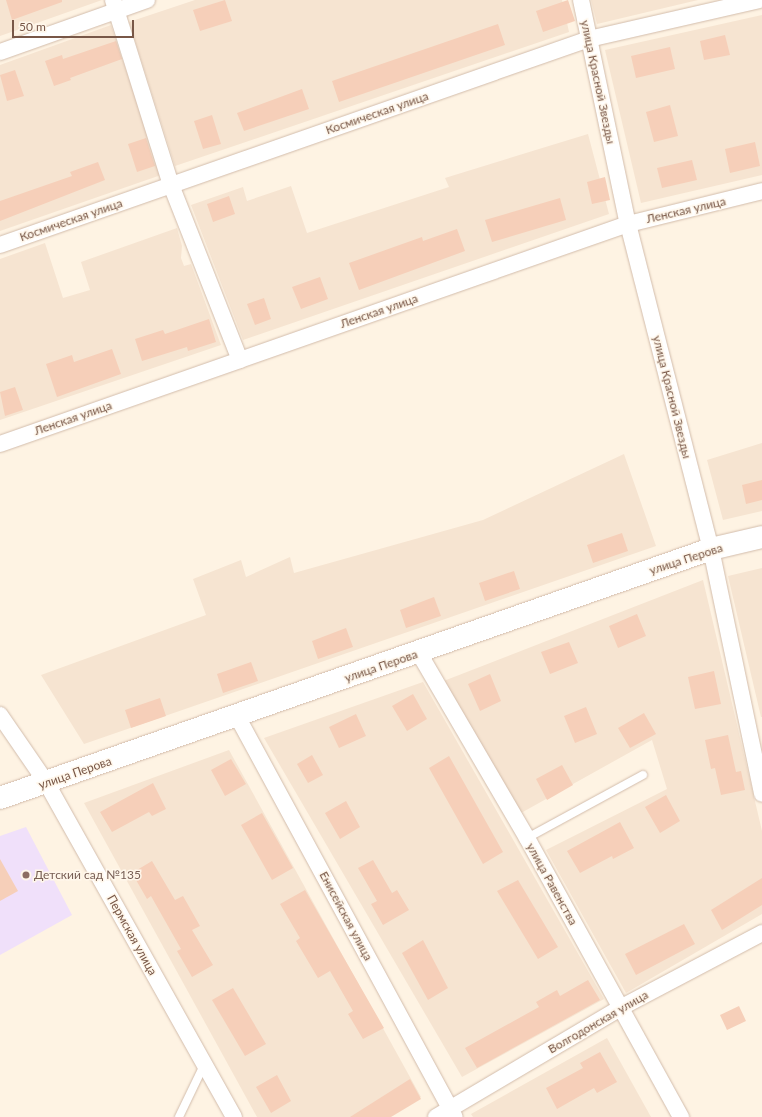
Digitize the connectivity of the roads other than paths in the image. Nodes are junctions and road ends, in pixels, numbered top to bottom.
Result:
1 (147, 0) edge
2 (581, 0) edge
3 (759, 0) edge
4 (115, 5) edge
5 (589, 39) junction
6 (0, 52) edge
7 (171, 185) junction
8 (762, 191) edge
9 (628, 224) junction
10 (0, 244) edge
11 (240, 360) junction
12 (0, 444) edge
13 (762, 537) edge
14 (711, 549) junction
15 (418, 653) junction
16 (0, 715) edge
17 (237, 716) junction
18 (755, 729) edge
19 (643, 775) dead end
20 (46, 782) junction
21 (762, 794) edge
22 (0, 798) edge
23 (527, 838) junction
24 (762, 932) edge
25 (620, 1008) junction
26 (205, 1064) junction
27 (452, 1113) edge
28 (179, 1117) edge
29 (234, 1117) edge
30 (436, 1117) edge
31 (681, 1117) edge

1 - 4 street
2 - 5 street, улица Красной Звезды
3 - 5 street, Космическая улица
4 - 6 street
4 - 7 street
5 - 7 street, Космическая улица
5 - 9 street, улица Красной Звезды
7 - 10 street, Космическая улица
7 - 11 street
8 - 9 street, Ленская улица
9 - 11 street, Ленская улица
9 - 14 street, улица Красной Звезды
11 - 12 street, Ленская улица
13 - 14 main road, улица Перова
14 - 15 main road, улица Перова
14 - 18 street, улица Красной Звезды
15 - 17 main road, улица Перова
15 - 23 street, улица Равенства
16 - 20 street, Пермская улица
17 - 20 main road, улица Перова
17 - 27 street, Енисейская улица
18 - 21 street, улица Красной Звезды
19 - 23 lane
20 - 22 main road, улица Перова
20 - 26 street, Пермская улица
23 - 25 street, улица Равенства
24 - 25 street, Волгодонская улица
25 - 27 street, Волгодонская улица
25 - 31 street, улица Равенства
26 - 28 lane
26 - 29 street, Пермская улица
27 - 30 street, Волгодонская улица

